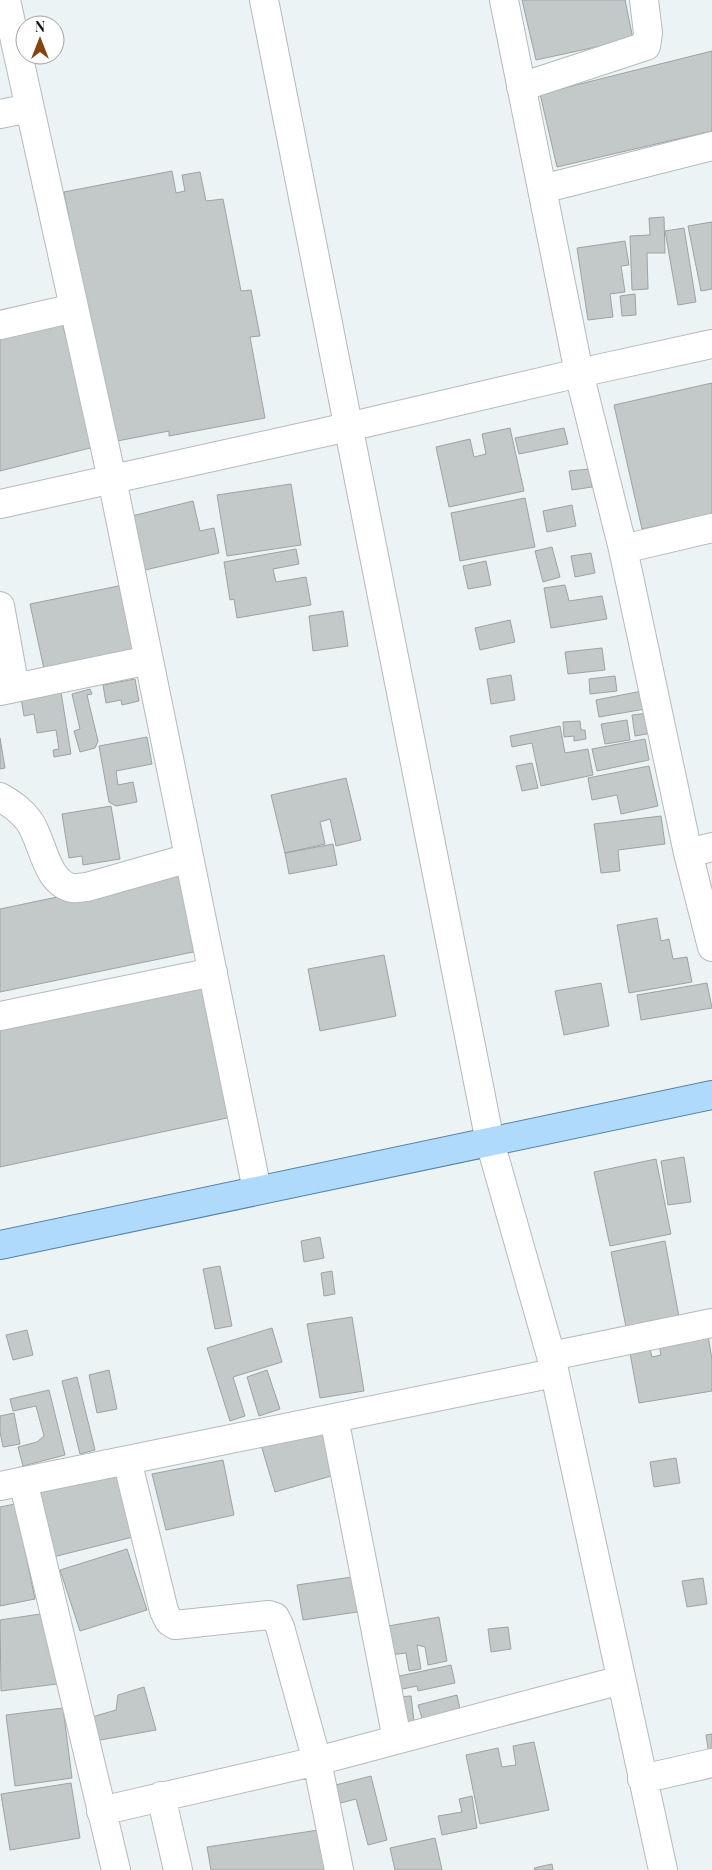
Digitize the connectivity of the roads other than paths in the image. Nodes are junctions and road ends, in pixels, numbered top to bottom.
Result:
1 (264, 0) edge
2 (504, 0) edge
3 (644, 0) edge
4 (4, 2) edge
5 (521, 87) junction
6 (30, 108) junction
7 (0, 114) edge
8 (712, 146) edge
9 (542, 189) junction
10 (74, 308) junction
11 (0, 325) edge
12 (712, 344) edge
13 (579, 373) junction
14 (348, 427) junction
15 (112, 479) junction
16 (0, 504) edge
17 (712, 528) edge
18 (624, 549) junction
19 (0, 606) edge
20 (149, 660) junction
21 (7, 689) edge
22 (0, 797) edge
23 (700, 850) edge
24 (189, 858) junction
25 (712, 947) edge
26 (213, 972) junction
27 (0, 1016) edge
28 (712, 1096) edge
29 (490, 1142) junction
30 (257, 1190) junction
31 (0, 1245) edge
32 (712, 1323) edge
33 (553, 1364) junction
34 (334, 1418) junction
35 (127, 1460) junction
36 (11, 1483) edge
37 (621, 1680) junction
38 (397, 1739) junction
39 (317, 1761) junction
40 (712, 1763) edge
41 (642, 1779) junction
42 (161, 1796) junction
43 (101, 1811) junction
44 (116, 1870) edge
45 (178, 1870) edge
46 (339, 1870) edge
47 (662, 1870) edge

1 - 14 street
2 - 5 street
3 - 5 street
4 - 6 street
5 - 9 street
6 - 7 street
6 - 10 street
8 - 9 street
9 - 13 street
10 - 11 street
10 - 15 street
12 - 13 street
13 - 14 street
13 - 18 street
14 - 15 street
14 - 29 street
15 - 16 street
15 - 20 street
17 - 18 street
18 - 23 street
19 - 21 street
20 - 21 street
20 - 24 street
22 - 24 street
23 - 25 street
24 - 26 street
26 - 27 street
26 - 30 street
28 - 29 main road
29 - 30 main road
29 - 33 street
30 - 31 main road
32 - 33 street
33 - 34 street
33 - 37 street
34 - 35 street
34 - 38 street
35 - 36 street
35 - 39 street
36 - 43 street
37 - 38 street
37 - 41 street
38 - 39 street
39 - 42 street
39 - 46 street
40 - 41 street
41 - 47 street
42 - 43 street
42 - 45 street
43 - 44 street

